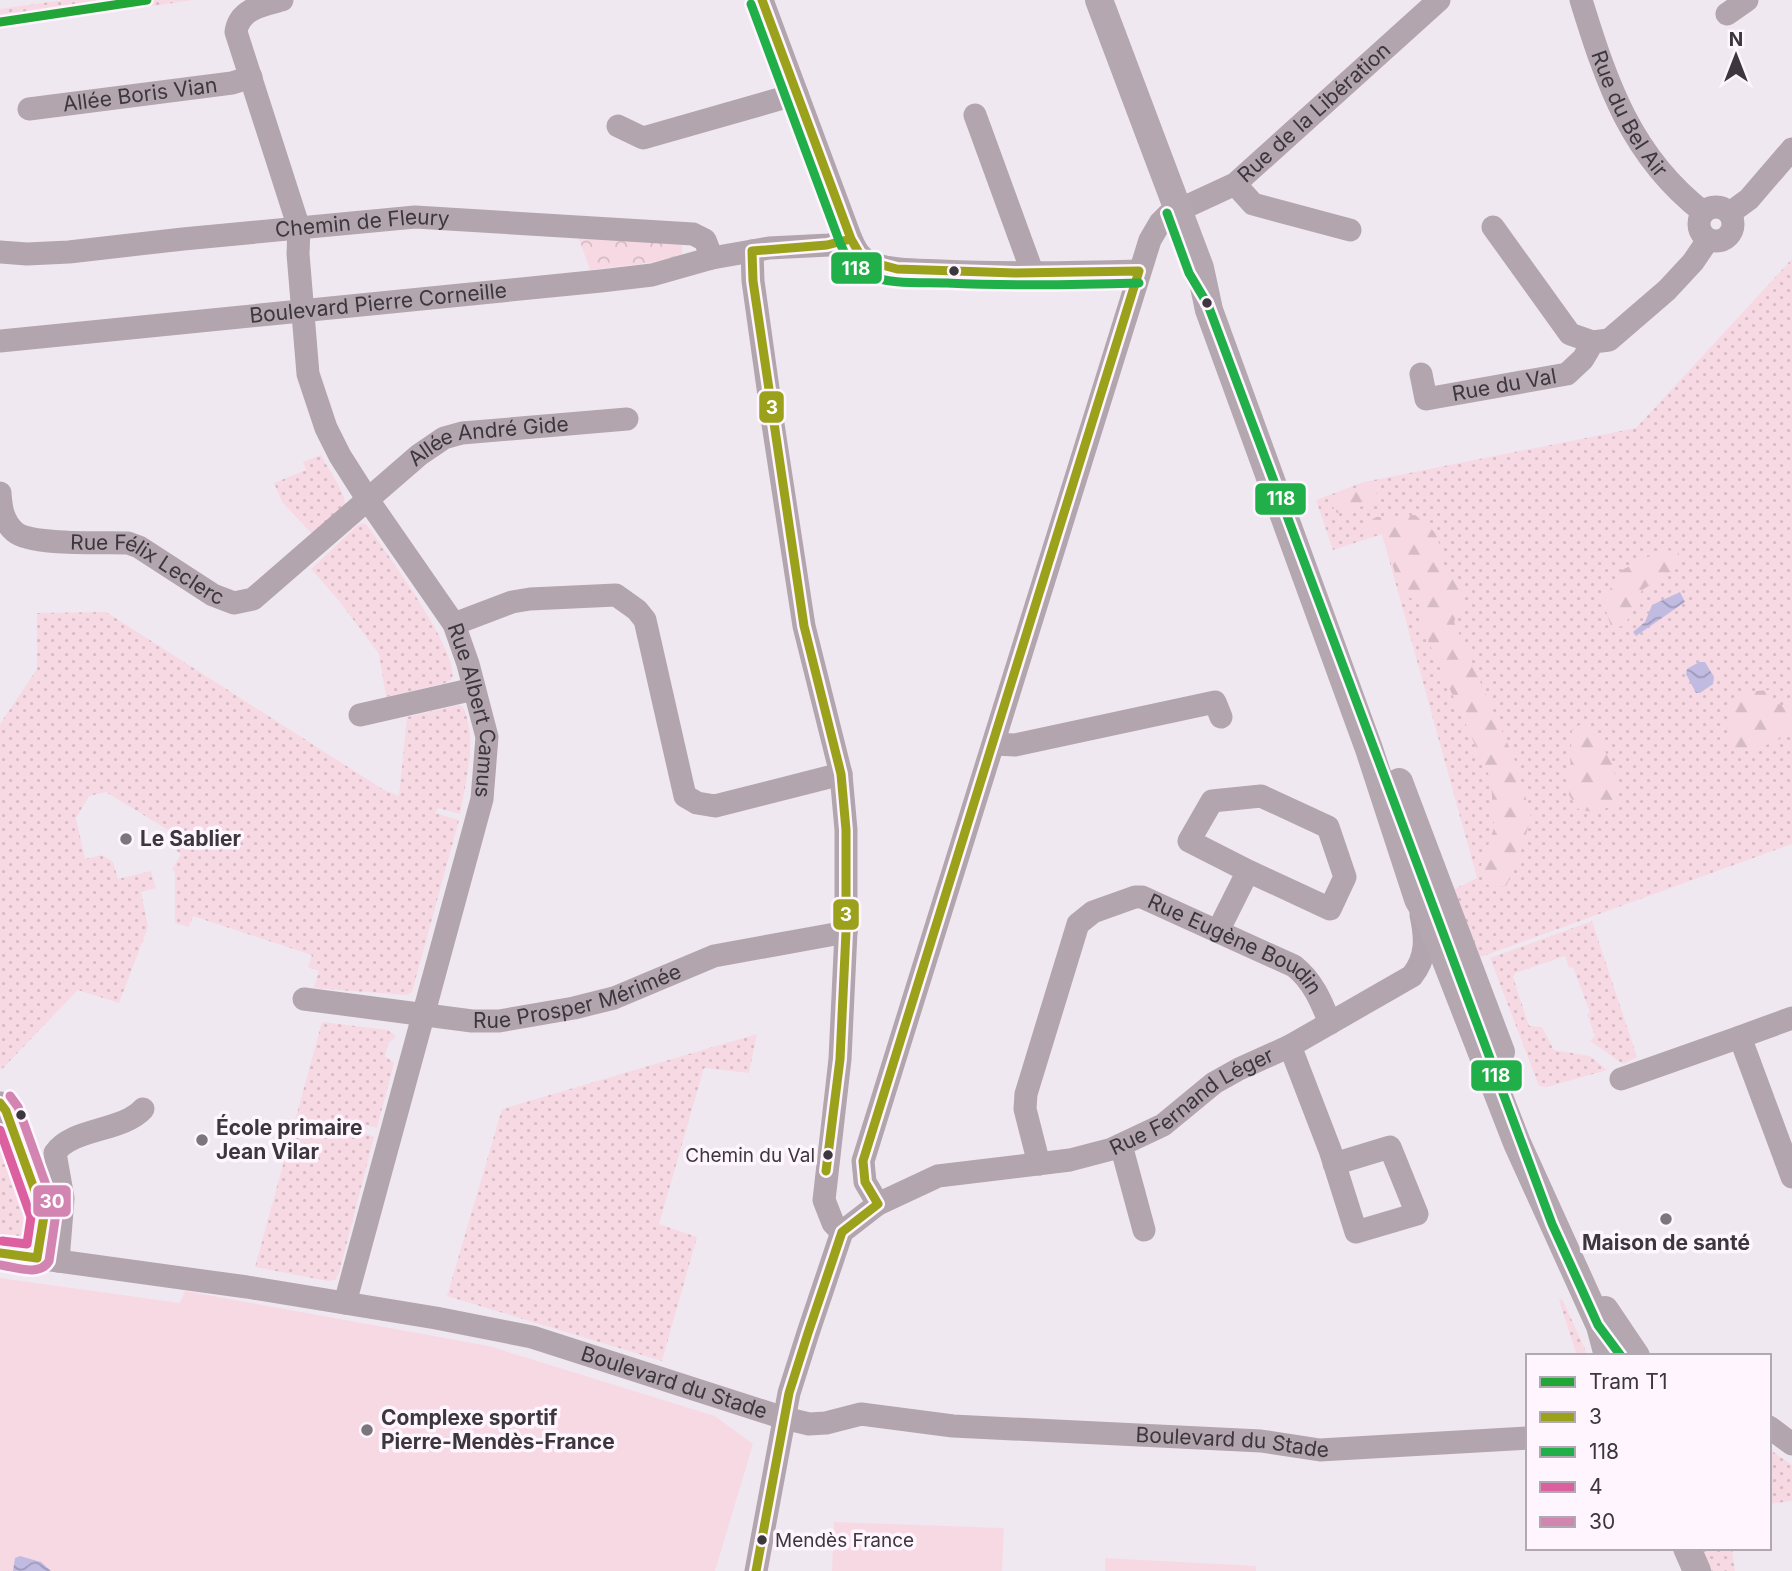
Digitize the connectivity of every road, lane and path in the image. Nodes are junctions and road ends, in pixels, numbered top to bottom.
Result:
1 (282, 0) edge
2 (762, 0) edge
3 (1099, 0) edge
4 (1439, 0) edge
5 (1581, 0) edge
6 (1747, 0) edge
7 (1727, 14) dead end
8 (251, 77) junction
9 (797, 94) junction
10 (29, 109) dead end
11 (975, 115) dead end
12 (618, 126) dead end
13 (1792, 149) edge
14 (1235, 184) junction
15 (1178, 209) junction
16 (1703, 212) junction
17 (1730, 213) junction
18 (1493, 227) dead end
19 (299, 228) junction
20 (1350, 230) dead end
21 (851, 239) junction
22 (1708, 240) junction
23 (752, 251) junction
24 (0, 252) edge
25 (712, 258) junction
26 (1200, 268) junction
27 (1139, 271) junction
28 (1033, 274) junction
29 (303, 310) junction
30 (0, 341) edge
31 (1593, 342) junction
32 (1421, 374) dead end
33 (627, 419) dead end
34 (0, 493) edge
35 (368, 500) junction
36 (454, 624) junction
37 (474, 689) junction
38 (360, 715) dead end
39 (1222, 717) dead end
40 (994, 744) junction
41 (841, 774) junction
42 (1248, 871) junction
43 (1418, 899) junction
44 (1218, 930) junction
45 (846, 932) junction
46 (304, 999) dead end
47 (423, 1014) junction
48 (1792, 1018) edge
49 (1331, 1023) junction
50 (1740, 1037) junction
51 (1290, 1045) junction
52 (1621, 1079) dead end
53 (0, 1103) edge
54 (143, 1109) dead end
55 (1121, 1145) junction
56 (1038, 1164) junction
57 (1334, 1164) dead end
58 (1792, 1177) edge
59 (878, 1204) junction
60 (1144, 1230) dead end
61 (842, 1233) junction
62 (0, 1253) edge
63 (48, 1259) junction
64 (345, 1303) junction
65 (1607, 1354) edge
66 (1635, 1354) edge
67 (784, 1418) junction
68 (1771, 1428) edge
69 (1525, 1437) edge
70 (1792, 1444) edge
71 (1675, 1550) edge
72 (1689, 1550) edge
73 (756, 1571) edge
74 (1682, 1571) edge
75 (1697, 1571) edge

1 - 8 street, Rue Albert Camus
2 - 9 street
3 - 15 main road
4 - 14 street, Rue de la Libération
5 - 16 street, Rue du Bel Air
6 - 7 street
8 - 10 street, Allée Boris Vian
8 - 19 street, Rue Albert Camus
9 - 12 street
9 - 21 street
11 - 28 street
13 - 17 street
14 - 15 street, Rue de la Libération
14 - 20 street
15 - 26 main road
15 - 27 street
16 - 17 street
16 - 22 street
17 - 22 street
18 - 31 street
19 - 24 street, Chemin de Fleury
19 - 25 street, Chemin de Fleury
19 - 29 street, Rue Albert Camus
21 - 23 street
21 - 28 street
22 - 31 street, Rue du Val
23 - 25 street, Boulevard Pierre Corneille
23 - 41 street
25 - 29 street, Boulevard Pierre Corneille
26 - 43 main road
26 - 66 main road
27 - 28 street
27 - 40 street
29 - 30 street, Boulevard Pierre Corneille
29 - 35 street, Rue Albert Camus
31 - 32 street, Rue du Val
33 - 35 street, Allée André Gide
34 - 35 street, Rue Félix Leclerc
35 - 36 street, Rue Albert Camus
36 - 37 street, Rue Albert Camus
36 - 41 street
37 - 38 street
37 - 47 street, Rue Albert Camus
39 - 40 street
40 - 59 street
41 - 45 street
42 - 42 street
42 - 44 street
43 - 49 street, Rue Fernand Léger
43 - 65 main road
44 - 49 street, Rue Eugène Boudin
44 - 56 street, Rue Eugène Boudin
45 - 47 street, Rue Prosper Mérimée
45 - 61 street
46 - 47 street, Rue Prosper Mérimée
47 - 64 street, Rue Albert Camus
48 - 50 street
49 - 51 street, Rue Fernand Léger
50 - 52 street
50 - 58 street
51 - 55 street, Rue Fernand Léger
51 - 57 street
53 - 63 street
54 - 63 street
55 - 56 street, Rue Fernand Léger
55 - 60 street
56 - 59 street, Rue Fernand Léger
59 - 61 street
61 - 67 street
62 - 63 street, Boulevard du Stade
63 - 64 street, Boulevard du Stade
64 - 67 street, Boulevard du Stade
67 - 69 street, Boulevard du Stade
67 - 73 street
68 - 70 street
71 - 74 main road
72 - 75 main road

